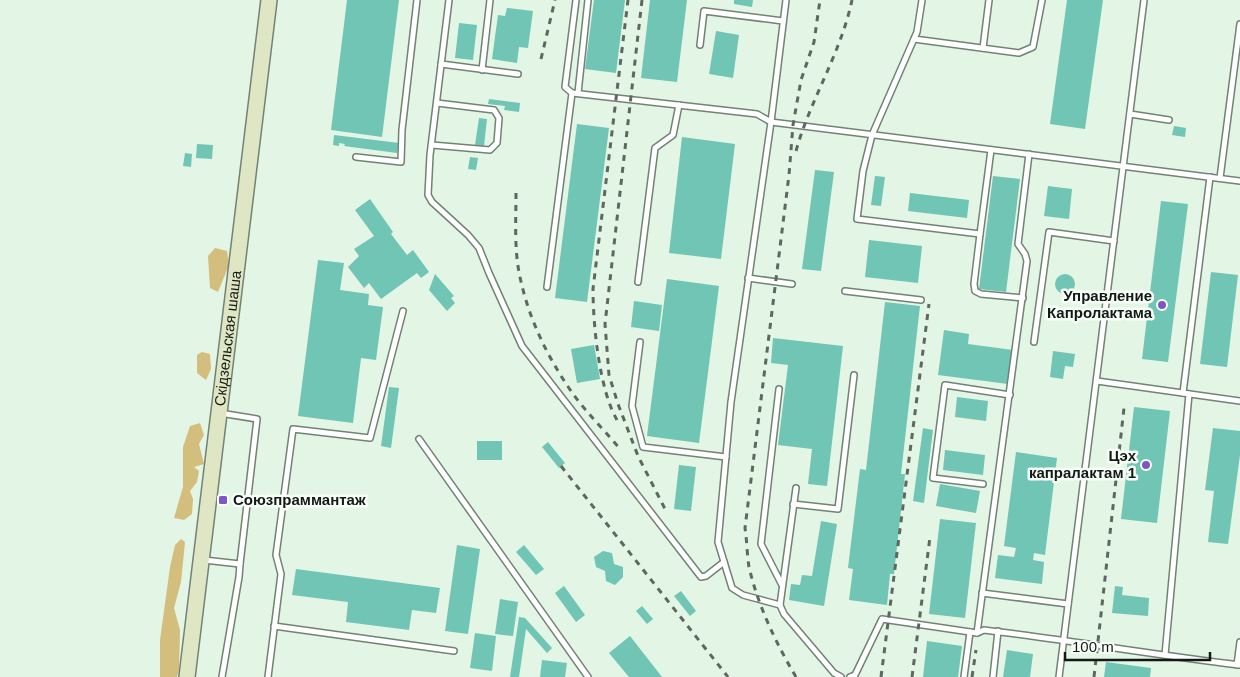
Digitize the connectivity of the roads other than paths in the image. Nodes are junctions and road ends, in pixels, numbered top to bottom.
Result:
1 (269, 0) edge
2 (417, 0) edge
3 (449, 0) edge
4 (490, 0) edge
5 (576, 0) edge
6 (588, 0) edge
7 (786, 0) edge
8 (922, 0) edge
9 (989, 0) edge
10 (1042, 0) edge
11 (1144, 0) edge
12 (783, 22) junction
13 (1240, 24) edge
14 (914, 39) junction
15 (700, 45) dead end
16 (983, 48) junction
17 (441, 64) junction
18 (482, 70) junction
19 (518, 74) dead end
20 (575, 93) junction
21 (437, 103) junction
22 (679, 105) junction
23 (1130, 114) junction
24 (1170, 120) dead end
25 (770, 122) junction
26 (872, 134) junction
27 (432, 145) junction
28 (990, 150) junction
29 (1029, 154) junction
30 (356, 156) dead end
31 (1123, 166) junction
32 (1210, 177) junction
33 (1220, 178) junction
34 (1240, 181) edge
35 (980, 234) junction
36 (1114, 241) junction
37 (748, 278) junction
38 (638, 282) dead end
39 (792, 284) dead end
40 (548, 287) dead end
41 (845, 291) dead end
42 (1022, 298) junction
43 (921, 300) dead end
44 (403, 311) dead end
45 (640, 342) dead end
46 (1034, 342) dead end
47 (854, 376) dead end
48 (1097, 381) junction
49 (779, 389) dead end
50 (1186, 394) junction
51 (1010, 395) junction
52 (1240, 401) edge
53 (219, 413) junction
54 (419, 439) dead end
55 (726, 457) junction
56 (983, 484) dead end
57 (796, 488) dead end
58 (794, 504) junction
59 (201, 560) junction
60 (724, 562) junction
61 (240, 564) junction
62 (782, 586) junction
63 (982, 593) junction
64 (1068, 604) junction
65 (780, 605) junction
66 (274, 626) junction
67 (998, 631) junction
68 (970, 632) junction
69 (977, 633) junction
70 (1064, 639) junction
71 (1240, 642) edge
72 (454, 651) dead end
73 (1165, 655) junction
74 (1239, 665) edge
75 (187, 677) edge
76 (222, 677) edge
77 (268, 677) edge
78 (588, 677) edge
79 (841, 677) edge
80 (850, 677) edge
81 (964, 677) edge
82 (993, 677) edge
83 (1059, 677) edge

1 - 53 street, Скідзельская шаша
2 - 30 lane
3 - 17 lane
4 - 18 lane
5 - 20 lane
6 - 20 lane
7 - 12 lane
8 - 14 lane
9 - 16 lane
10 - 16 lane
11 - 23 lane
12 - 15 lane
12 - 25 lane
13 - 33 lane
14 - 16 lane
14 - 26 lane
17 - 18 lane
17 - 21 lane
18 - 19 lane
20 - 22 lane
20 - 40 lane
21 - 27 lane
21 - 27 lane
22 - 25 lane
22 - 38 lane
23 - 24 lane
23 - 31 lane
25 - 26 lane
25 - 37 lane
26 - 28 lane
26 - 35 lane
27 - 60 lane
28 - 29 lane
28 - 35 lane
29 - 31 lane
29 - 42 lane
31 - 32 lane
31 - 36 lane
32 - 33 lane
32 - 50 lane
33 - 34 lane
35 - 42 lane
36 - 46 lane
36 - 48 lane
37 - 39 lane
37 - 55 lane
41 - 43 lane
42 - 51 lane
44 - 66 lane
45 - 55 lane
47 - 58 lane
48 - 50 lane
48 - 64 lane
49 - 62 lane
50 - 52 lane
50 - 73 lane
51 - 56 lane
51 - 63 lane
53 - 59 street, Скідзельская шаша
53 - 61 lane
54 - 78 lane
55 - 60 lane
57 - 58 lane
58 - 62 lane
59 - 61 lane
59 - 75 street, Скідзельская шаша
60 - 65 lane
61 - 76 lane
62 - 65 lane
63 - 64 lane
63 - 69 lane
64 - 70 lane
65 - 79 lane
66 - 72 lane
66 - 77 lane
67 - 69 lane
67 - 70 lane
67 - 82 lane
68 - 69 lane
68 - 80 lane
68 - 81 lane
70 - 73 lane
70 - 83 lane
71 - 74 lane
73 - 74 lane

